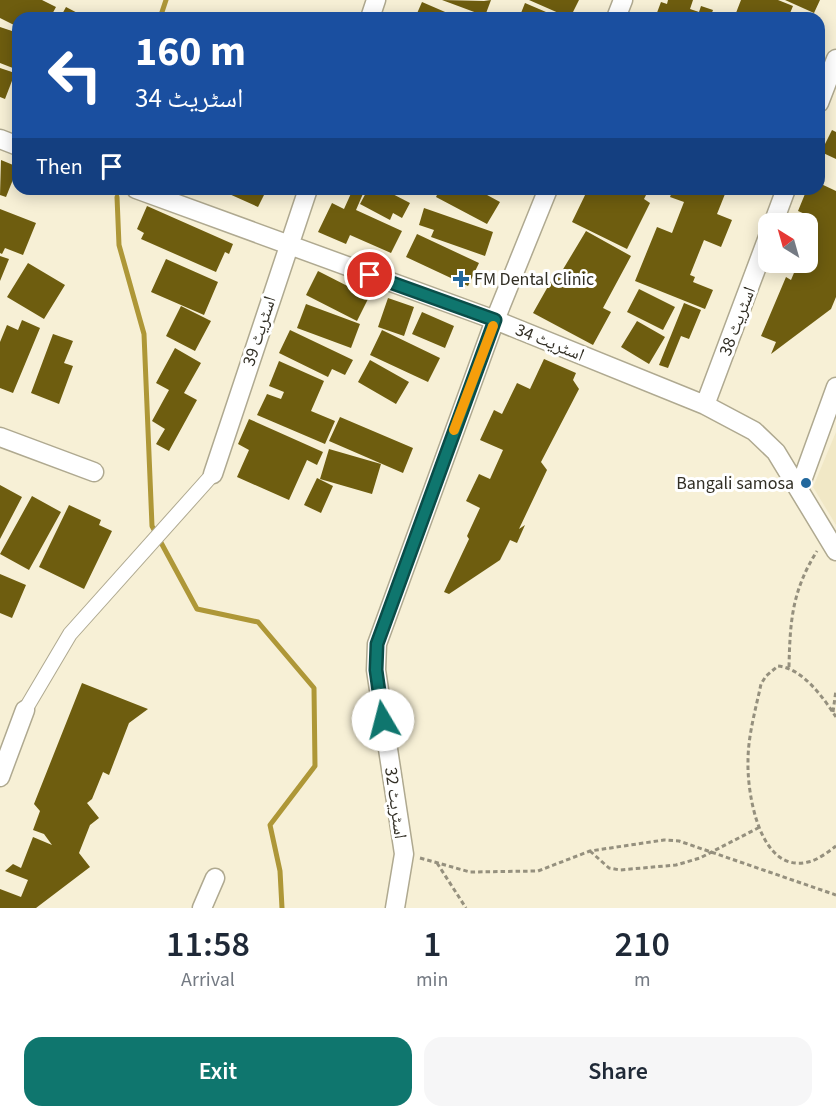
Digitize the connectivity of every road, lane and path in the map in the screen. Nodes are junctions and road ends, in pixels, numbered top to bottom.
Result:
1 (836, 59) edge
2 (825, 87) edge
3 (152, 195) edge
4 (306, 195) edge
5 (546, 195) edge
6 (784, 195) edge
7 (777, 213) edge
8 (287, 245) junction
9 (758, 264) edge
10 (495, 320) junction
11 (836, 387) edge
12 (705, 405) junction
13 (0, 437) edge
14 (94, 472) dead end
15 (213, 474) joint
16 (799, 489) junction
17 (831, 544) edge
18 (789, 667) junction
19 (836, 690) edge
20 (25, 710) joint
21 (833, 712) junction
22 (836, 717) edge
23 (0, 777) edge
24 (759, 827) junction
25 (836, 846) edge
26 (590, 851) junction
27 (714, 851) junction
28 (215, 878) dead end
29 (836, 895) edge
30 (202, 908) edge
31 (395, 908) edge
32 (466, 908) edge

1 - 2 street
3 - 8 street, اسٹریٹ 34
4 - 8 street, اسٹریٹ 39
5 - 10 street, اسٹریٹ 32
6 - 7 street
8 - 10 street, اسٹریٹ 34
8 - 15 street, اسٹریٹ 39
9 - 12 street, اسٹریٹ 38
10 - 12 street, اسٹریٹ 34
10 - 31 street, اسٹریٹ 32
11 - 16 street
12 - 16 street, اسٹریٹ 34
13 - 14 street
15 - 20 street
16 - 17 street, اسٹریٹ 34
17 - 18 path
18 - 21 path
18 - 24 path
19 - 21 path
20 - 23 street
21 - 22 path
24 - 25 path
24 - 27 path
26 - 27 path
26 - 27 path
26 - 32 path
27 - 29 path
28 - 30 street

